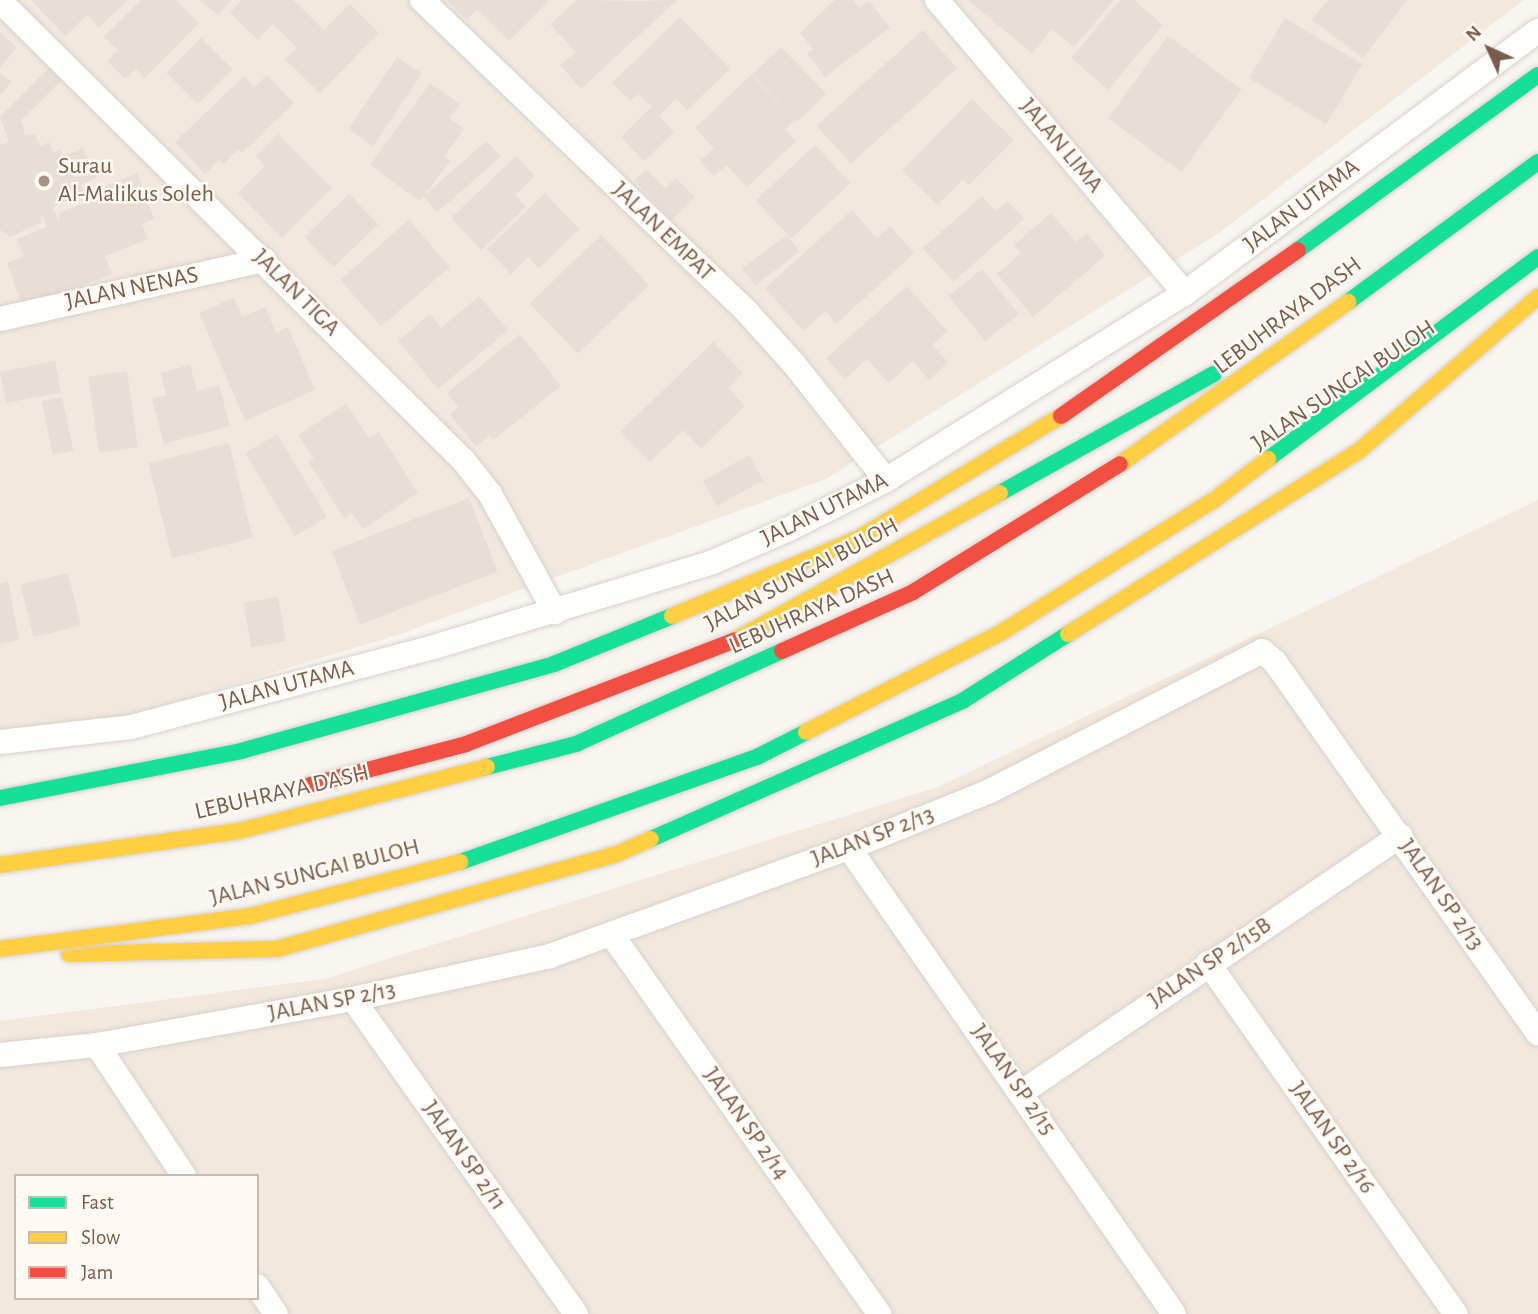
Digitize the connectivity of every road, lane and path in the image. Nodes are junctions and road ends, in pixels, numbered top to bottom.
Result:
1 (422, 0) edge
2 (937, 0) edge
3 (0, 1) edge
4 (1538, 31) edge
5 (1538, 75) edge
6 (1538, 144) edge
7 (1538, 162) edge
8 (1538, 257) edge
9 (264, 260) junction
10 (1370, 264) dead end
11 (1538, 277) edge
12 (1185, 293) junction
13 (1538, 297) edge
14 (0, 318) edge
15 (1230, 363) dead end
16 (886, 480) junction
17 (555, 612) junction
18 (0, 742) edge
19 (295, 789) dead end
20 (0, 798) edge
21 (163, 823) dead end
22 (1400, 836) junction
23 (39, 841) dead end
24 (849, 848) junction
25 (0, 866) edge
26 (612, 935) junction
27 (0, 953) edge
28 (1208, 963) junction
29 (353, 999) junction
30 (1538, 1033) edge
31 (97, 1045) junction
32 (0, 1055) edge
33 (1022, 1092) junction
34 (183, 1174) edge
35 (259, 1289) edge
36 (274, 1313) edge
37 (576, 1314) edge
38 (879, 1314) edge
39 (1174, 1314) edge
40 (1457, 1314) edge

1 - 16 street, JALAN EMPAT
2 - 12 street, JALAN LIMA
3 - 9 street, JALAN TIGA
4 - 12 street, JALAN UTAMA
5 - 20 highway
6 - 10 highway
7 - 25 highway, LEBUHRAYA DASH
8 - 27 highway, bridge
9 - 14 street, JALAN NENAS
9 - 17 street, JALAN TIGA
11 - 27 highway, JALAN SUNGAI BULOH
12 - 16 street, JALAN UTAMA
13 - 27 highway
15 - 19 highway, JALAN SUNGAI BULOH
16 - 17 street, JALAN UTAMA
17 - 18 street, JALAN UTAMA
21 - 23 highway
22 - 24 street, JALAN SP 2/13
22 - 28 street, JALAN SP 2/15B
22 - 30 street, JALAN SP 2/13
24 - 26 street, JALAN SP 2/13
24 - 33 street, JALAN SP 2/15
26 - 29 street, JALAN SP 2/13
26 - 38 street, JALAN SP 2/14
28 - 33 street, JALAN SP 2/15B
28 - 40 street, JALAN SP 2/16
29 - 31 street, JALAN SP 2/13
29 - 37 street, JALAN SP 2/11
31 - 32 street, JALAN SP 2/13
31 - 34 street
33 - 39 street, JALAN SP 2/15
35 - 36 street

